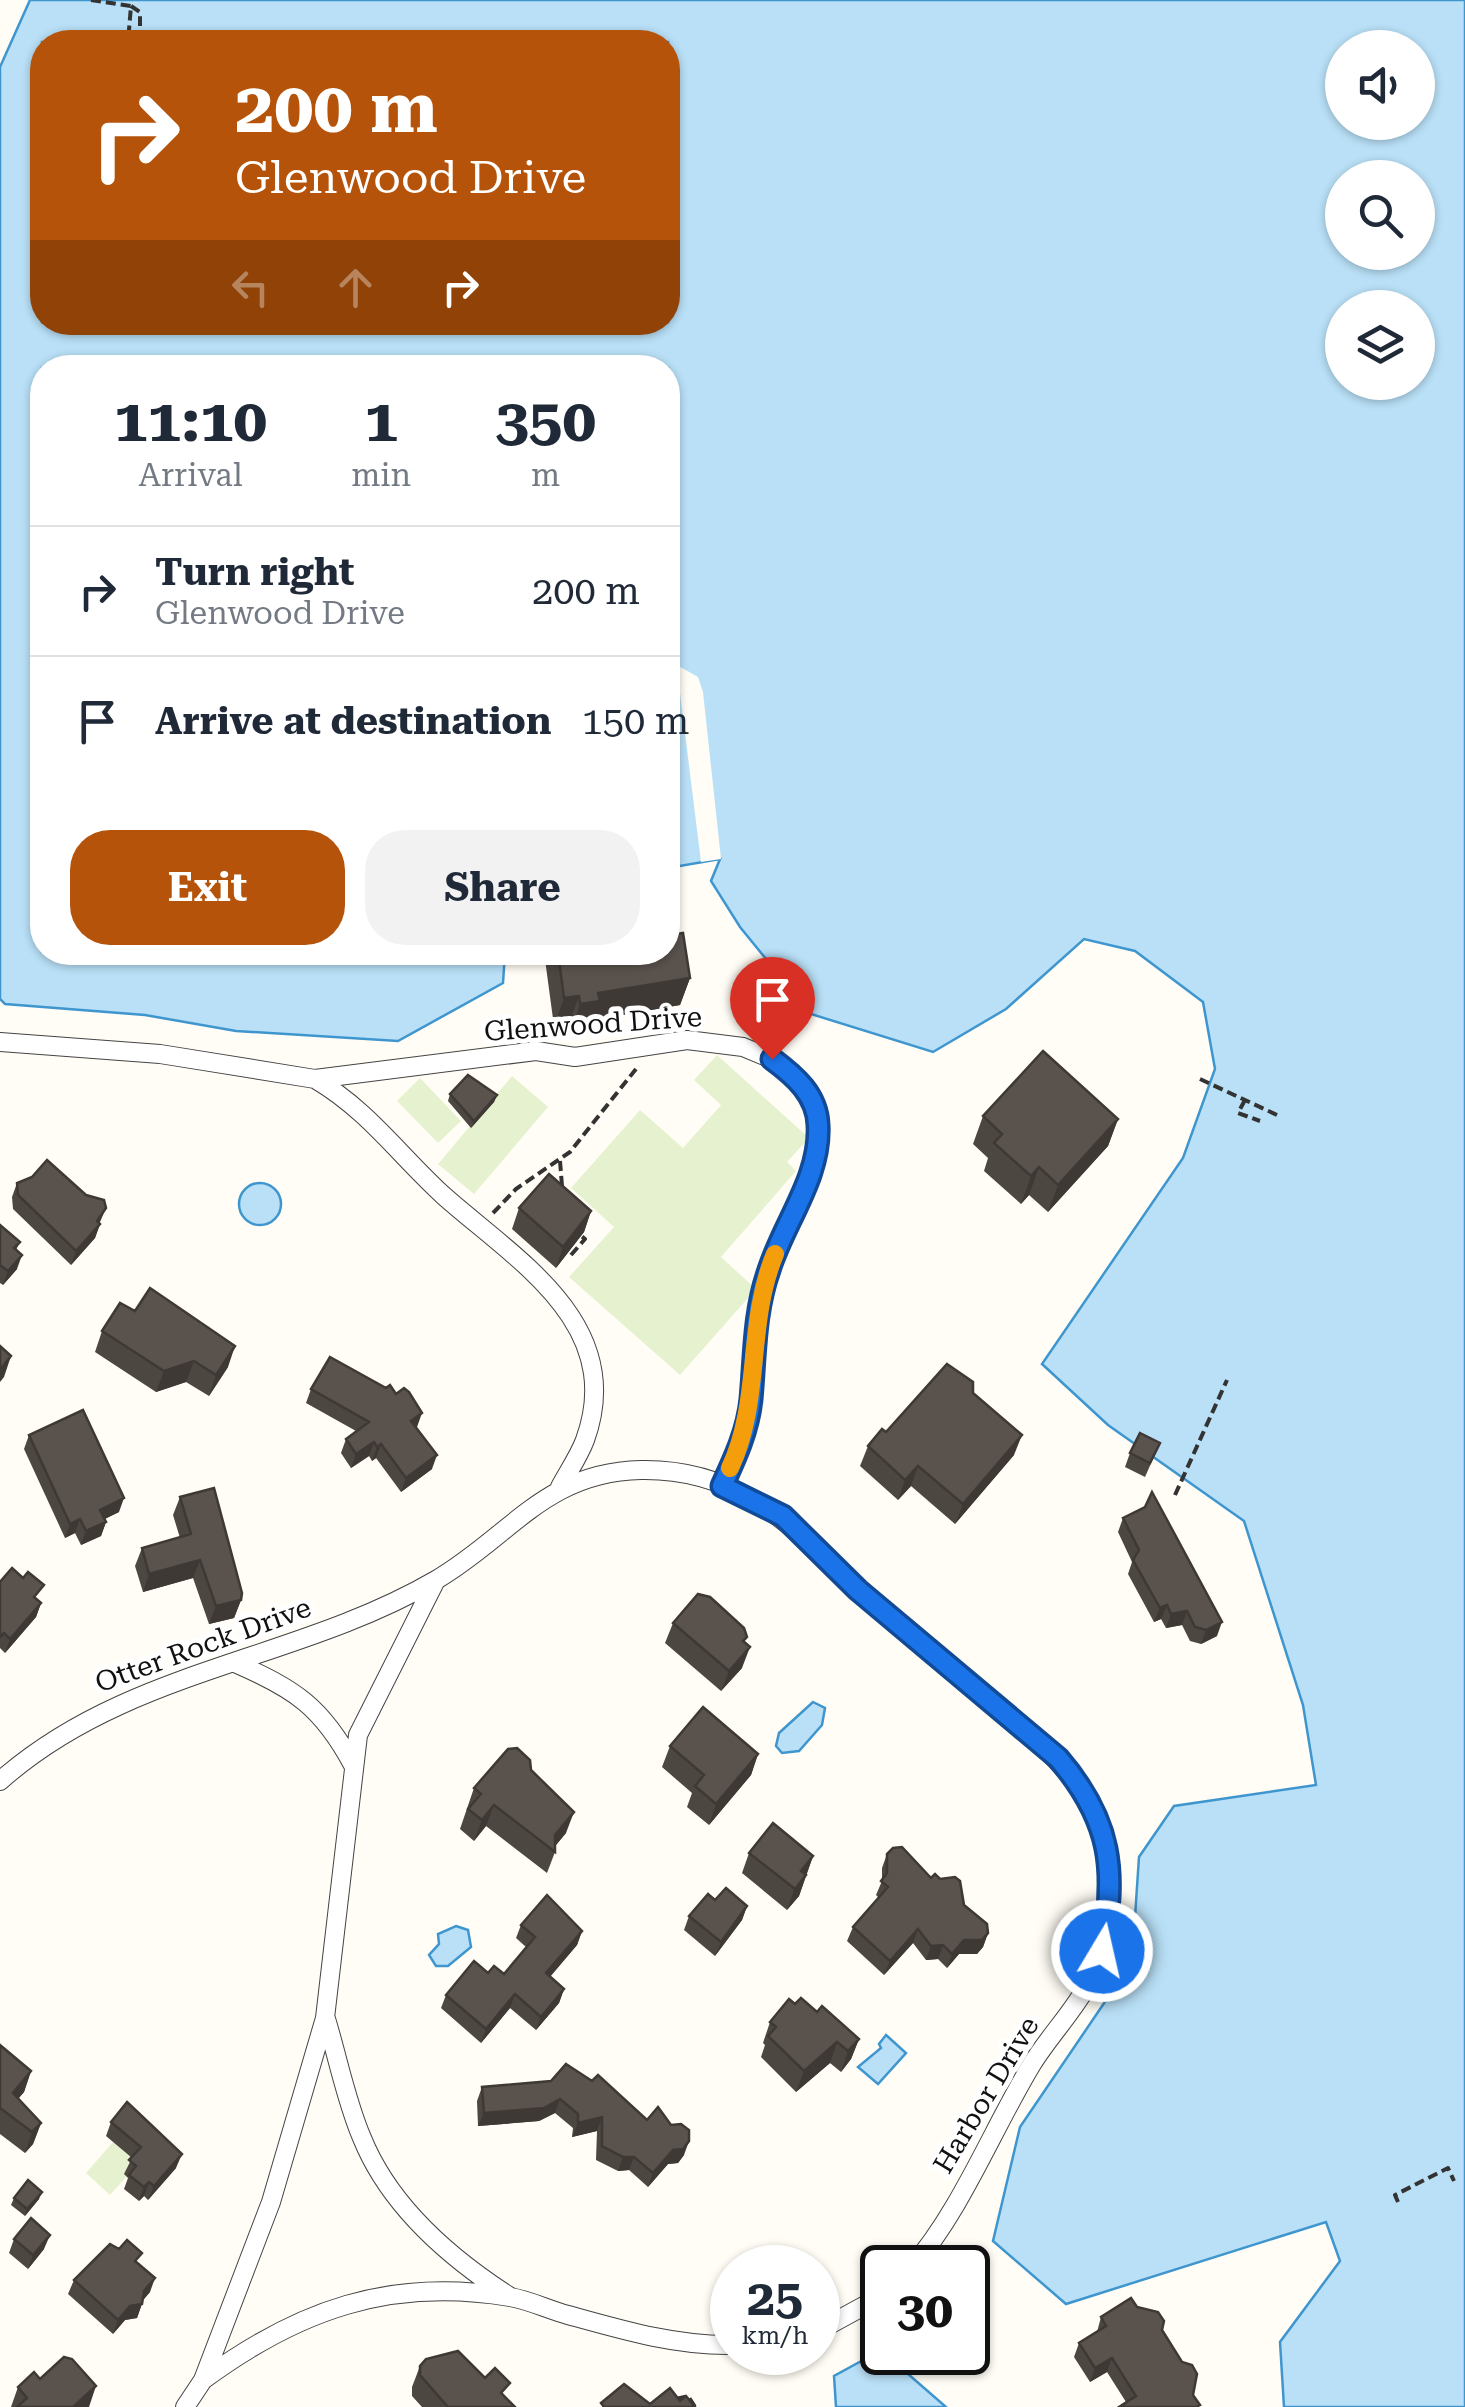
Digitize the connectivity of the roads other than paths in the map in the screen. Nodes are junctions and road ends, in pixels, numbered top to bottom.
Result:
1 (0, 1042) edge
2 (315, 1079) junction
3 (722, 1486) junction
4 (560, 1487) junction
5 (436, 1580) junction
6 (235, 1663) junction
7 (353, 1764) junction
8 (0, 1781) edge
9 (326, 2018) junction
10 (927, 2245) edge
11 (511, 2297) junction
12 (710, 2344) edge
13 (202, 2380) junction
14 (185, 2407) edge

1 - 2 street, Glenwood Drive
2 - 3 street, Glenwood Drive
2 - 4 street, Glenwood Drive
3 - 4 street, Harbor Drive
3 - 10 street, Harbor Drive
4 - 5 street, Harbor Drive
5 - 6 street, Otter Rock Drive
5 - 7 street
6 - 7 street
6 - 8 street, Otter Rock Drive
7 - 9 street
9 - 11 street
9 - 13 street
11 - 12 street
11 - 13 street
13 - 14 street

